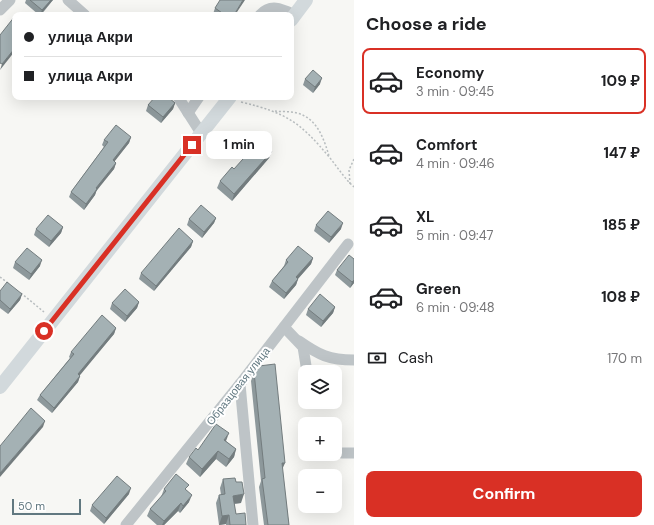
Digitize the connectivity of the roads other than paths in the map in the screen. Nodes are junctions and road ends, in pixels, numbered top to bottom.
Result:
1 (10, 0) edge
2 (68, 0) edge
3 (306, 0) edge
4 (0, 10) edge
5 (81, 12) edge
6 (264, 12) edge
7 (284, 12) edge
8 (294, 16) edge
9 (180, 100) edge
10 (197, 100) edge
11 (227, 100) edge
12 (188, 113) junction
13 (201, 133) junction
14 (348, 244) dead end
15 (284, 327) junction
16 (298, 341) junction
17 (354, 360) edge
18 (306, 365) edge
19 (240, 384) junction
20 (0, 387) edge
21 (342, 453) dead end
22 (354, 453) edge
23 (126, 525) edge
24 (253, 525) edge

1 - 4 street
2 - 5 street
3 - 8 main road
6 - 7 street
9 - 12 street
10 - 12 street
11 - 13 main road
12 - 13 street
13 - 20 main road
14 - 15 street, Образцовая улица
15 - 16 street
15 - 19 street, Образцовая улица
16 - 17 street
16 - 18 street
19 - 23 street, Образцовая улица
19 - 24 street
21 - 22 street

